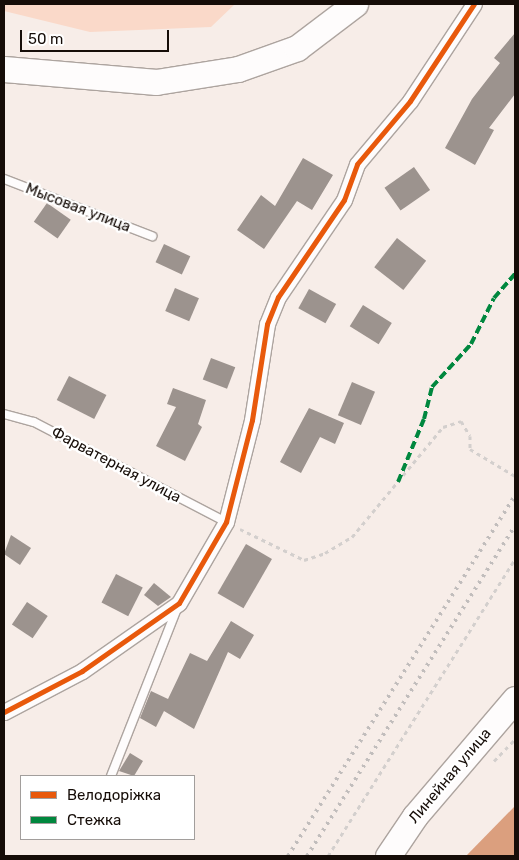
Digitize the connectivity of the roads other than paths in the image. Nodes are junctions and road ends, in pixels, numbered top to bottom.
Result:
1 (355, 4) edge
2 (474, 4) edge
3 (4, 69) edge
4 (4, 180) edge
5 (152, 236) dead end
6 (4, 414) edge
7 (226, 522) junction
8 (179, 603) junction
9 (515, 699) edge
10 (4, 712) edge
11 (111, 775) edge
12 (388, 856) edge

1 - 3 main road
2 - 7 street
4 - 5 lane, Мысовая улица
6 - 7 lane, Фарватерная улица
7 - 8 street
8 - 10 street
8 - 11 lane
9 - 12 main road, Линейная улица

